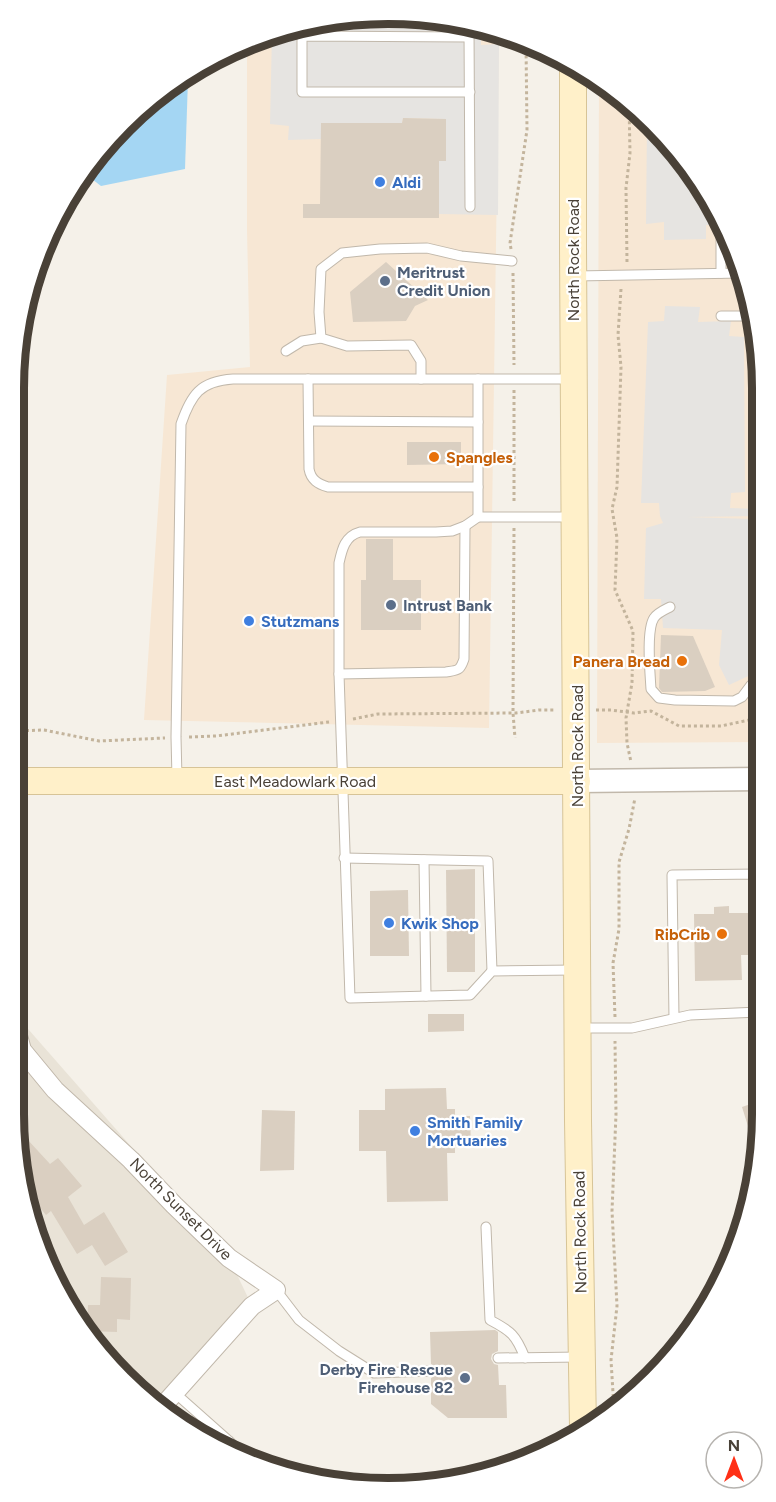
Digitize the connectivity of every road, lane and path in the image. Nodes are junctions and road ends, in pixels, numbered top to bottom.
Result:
1 (468, 33) edge
2 (470, 33) edge
3 (573, 75) edge
4 (470, 92) junction
5 (629, 115) edge
6 (470, 207) dead end
7 (721, 242) edge
8 (627, 250) dead end
9 (512, 261) dead end
10 (721, 273) junction
11 (734, 273) edge
12 (573, 276) junction
13 (620, 291) dead end
14 (721, 316) dead end
15 (745, 316) edge
16 (321, 338) junction
17 (286, 351) dead end
18 (308, 379) junction
19 (422, 379) junction
20 (478, 379) junction
21 (574, 379) junction
22 (309, 421) junction
23 (478, 422) junction
24 (478, 487) junction
25 (478, 517) junction
26 (575, 517) junction
27 (465, 526) junction
28 (670, 607) dead end
29 (339, 674) junction
30 (751, 685) dead end
31 (539, 710) dead end
32 (611, 710) dead end
33 (627, 712) junction
34 (340, 720) junction
35 (752, 720) edge
36 (24, 731) edge
37 (176, 737) junction
38 (627, 743) dead end
39 (752, 779) edge
40 (24, 780) edge
41 (177, 781) junction
42 (342, 781) junction
43 (577, 781) junction
44 (635, 799) dead end
45 (344, 858) junction
46 (424, 860) junction
47 (752, 874) edge
48 (578, 970) junction
49 (492, 971) junction
50 (426, 996) junction
51 (752, 1012) edge
52 (674, 1018) junction
53 (578, 1028) junction
54 (615, 1028) junction
55 (24, 1052) edge
56 (486, 1227) dead end
57 (276, 1290) junction
58 (582, 1357) junction
59 (498, 1358) dead end
60 (525, 1358) junction
61 (431, 1371) dead end
62 (175, 1394) junction
63 (613, 1400) edge
64 (166, 1403) edge
65 (583, 1421) edge
66 (229, 1441) edge

1 - 4 lane
2 - 4 lane
3 - 12 main road, North Rock Road
4 - 6 lane
5 - 8 path
7 - 10 lane
9 - 16 lane
10 - 11 lane
10 - 12 lane
12 - 21 main road, North Rock Road
13 - 33 path
14 - 15 lane
16 - 17 lane
16 - 19 lane
18 - 19 lane
18 - 22 lane
18 - 37 lane
19 - 20 lane
20 - 21 lane
20 - 23 lane
21 - 26 main road, North Rock Road
22 - 23 lane
22 - 24 lane
23 - 24 lane
24 - 25 lane
25 - 26 lane
25 - 27 lane
26 - 43 main road, North Rock Road
27 - 29 lane
27 - 29 lane
28 - 30 lane
29 - 34 lane
31 - 34 path
32 - 33 path
33 - 35 path
33 - 38 path
34 - 37 path
34 - 42 lane
36 - 37 path
37 - 41 lane
39 - 43 street
40 - 41 main road, East Meadowlark Road
41 - 42 main road, East Meadowlark Road
42 - 43 main road, East Meadowlark Road
42 - 45 lane
43 - 48 main road, North Rock Road
44 - 54 path
45 - 46 lane
45 - 50 lane
46 - 49 lane
46 - 50 lane
47 - 52 lane
48 - 49 lane
48 - 53 main road, North Rock Road
49 - 50 lane
51 - 52 lane
52 - 54 lane
53 - 54 lane
53 - 58 main road, North Rock Road
54 - 63 path
55 - 57 street, North Sunset Drive
56 - 60 lane
57 - 61 lane
57 - 62 street
58 - 60 lane
58 - 65 main road, North Rock Road
59 - 60 lane
62 - 64 street
62 - 66 lane

